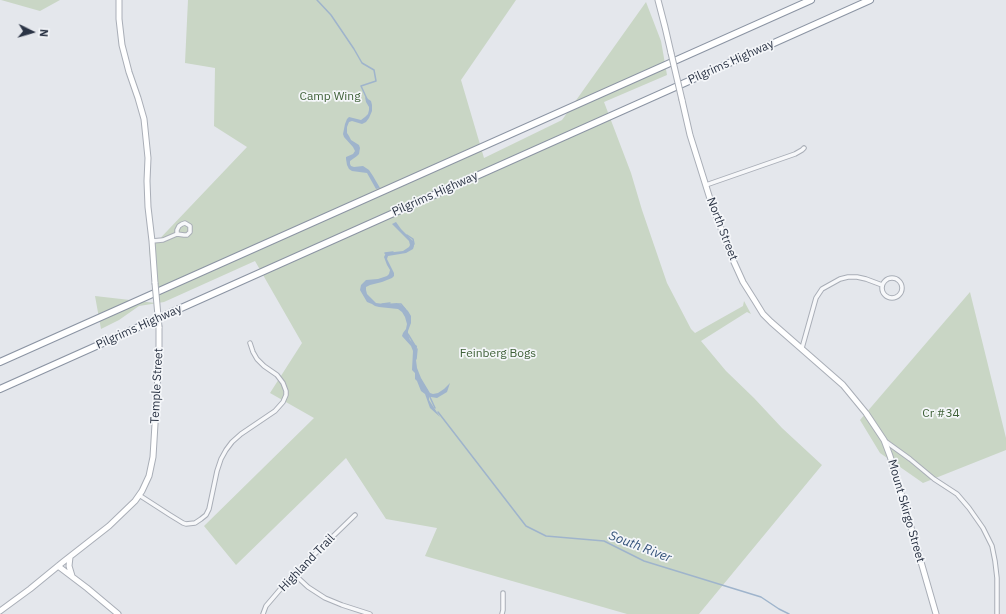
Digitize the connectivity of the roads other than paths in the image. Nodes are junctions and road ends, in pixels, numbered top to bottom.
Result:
1 (119, 0) edge
2 (658, 0) edge
3 (811, 0) edge
4 (870, 0) edge
5 (804, 148) dead end
6 (706, 185) junction
7 (177, 234) dead end
8 (152, 241) junction
9 (882, 285) junction
10 (250, 343) dead end
11 (802, 348) junction
12 (0, 362) edge
13 (0, 389) edge
14 (866, 414) joint
15 (884, 440) junction
16 (140, 495) junction
17 (355, 515) dead end
18 (70, 557) junction
19 (58, 566) junction
20 (294, 574) junction
21 (72, 576) junction
22 (503, 593) dead end
23 (0, 611) edge
24 (118, 614) edge
25 (263, 614) edge
26 (370, 614) edge
27 (502, 614) edge
28 (936, 614) edge
29 (997, 614) edge

1 - 8 main road, Temple Street
2 - 6 main road, North Street, bridge
3 - 12 highway, Pilgrims Highway
4 - 13 highway, Pilgrims Highway
5 - 6 street
6 - 11 main road, North Street
7 - 8 street
8 - 16 main road, Temple Street, bridge
9 - 9 street
9 - 11 street
10 - 16 street
11 - 14 main road, North Street
14 - 15 main road, Mount Skirgo Street
15 - 28 main road, Mount Skirgo Street
15 - 29 street
16 - 18 main road, Temple Street
17 - 20 street, Highland Trail
18 - 19 main road, Temple Street
18 - 21 main road
19 - 21 main road
19 - 23 main road, Temple Street
20 - 25 street, Highland Trail
20 - 26 street
21 - 24 main road
22 - 27 street

